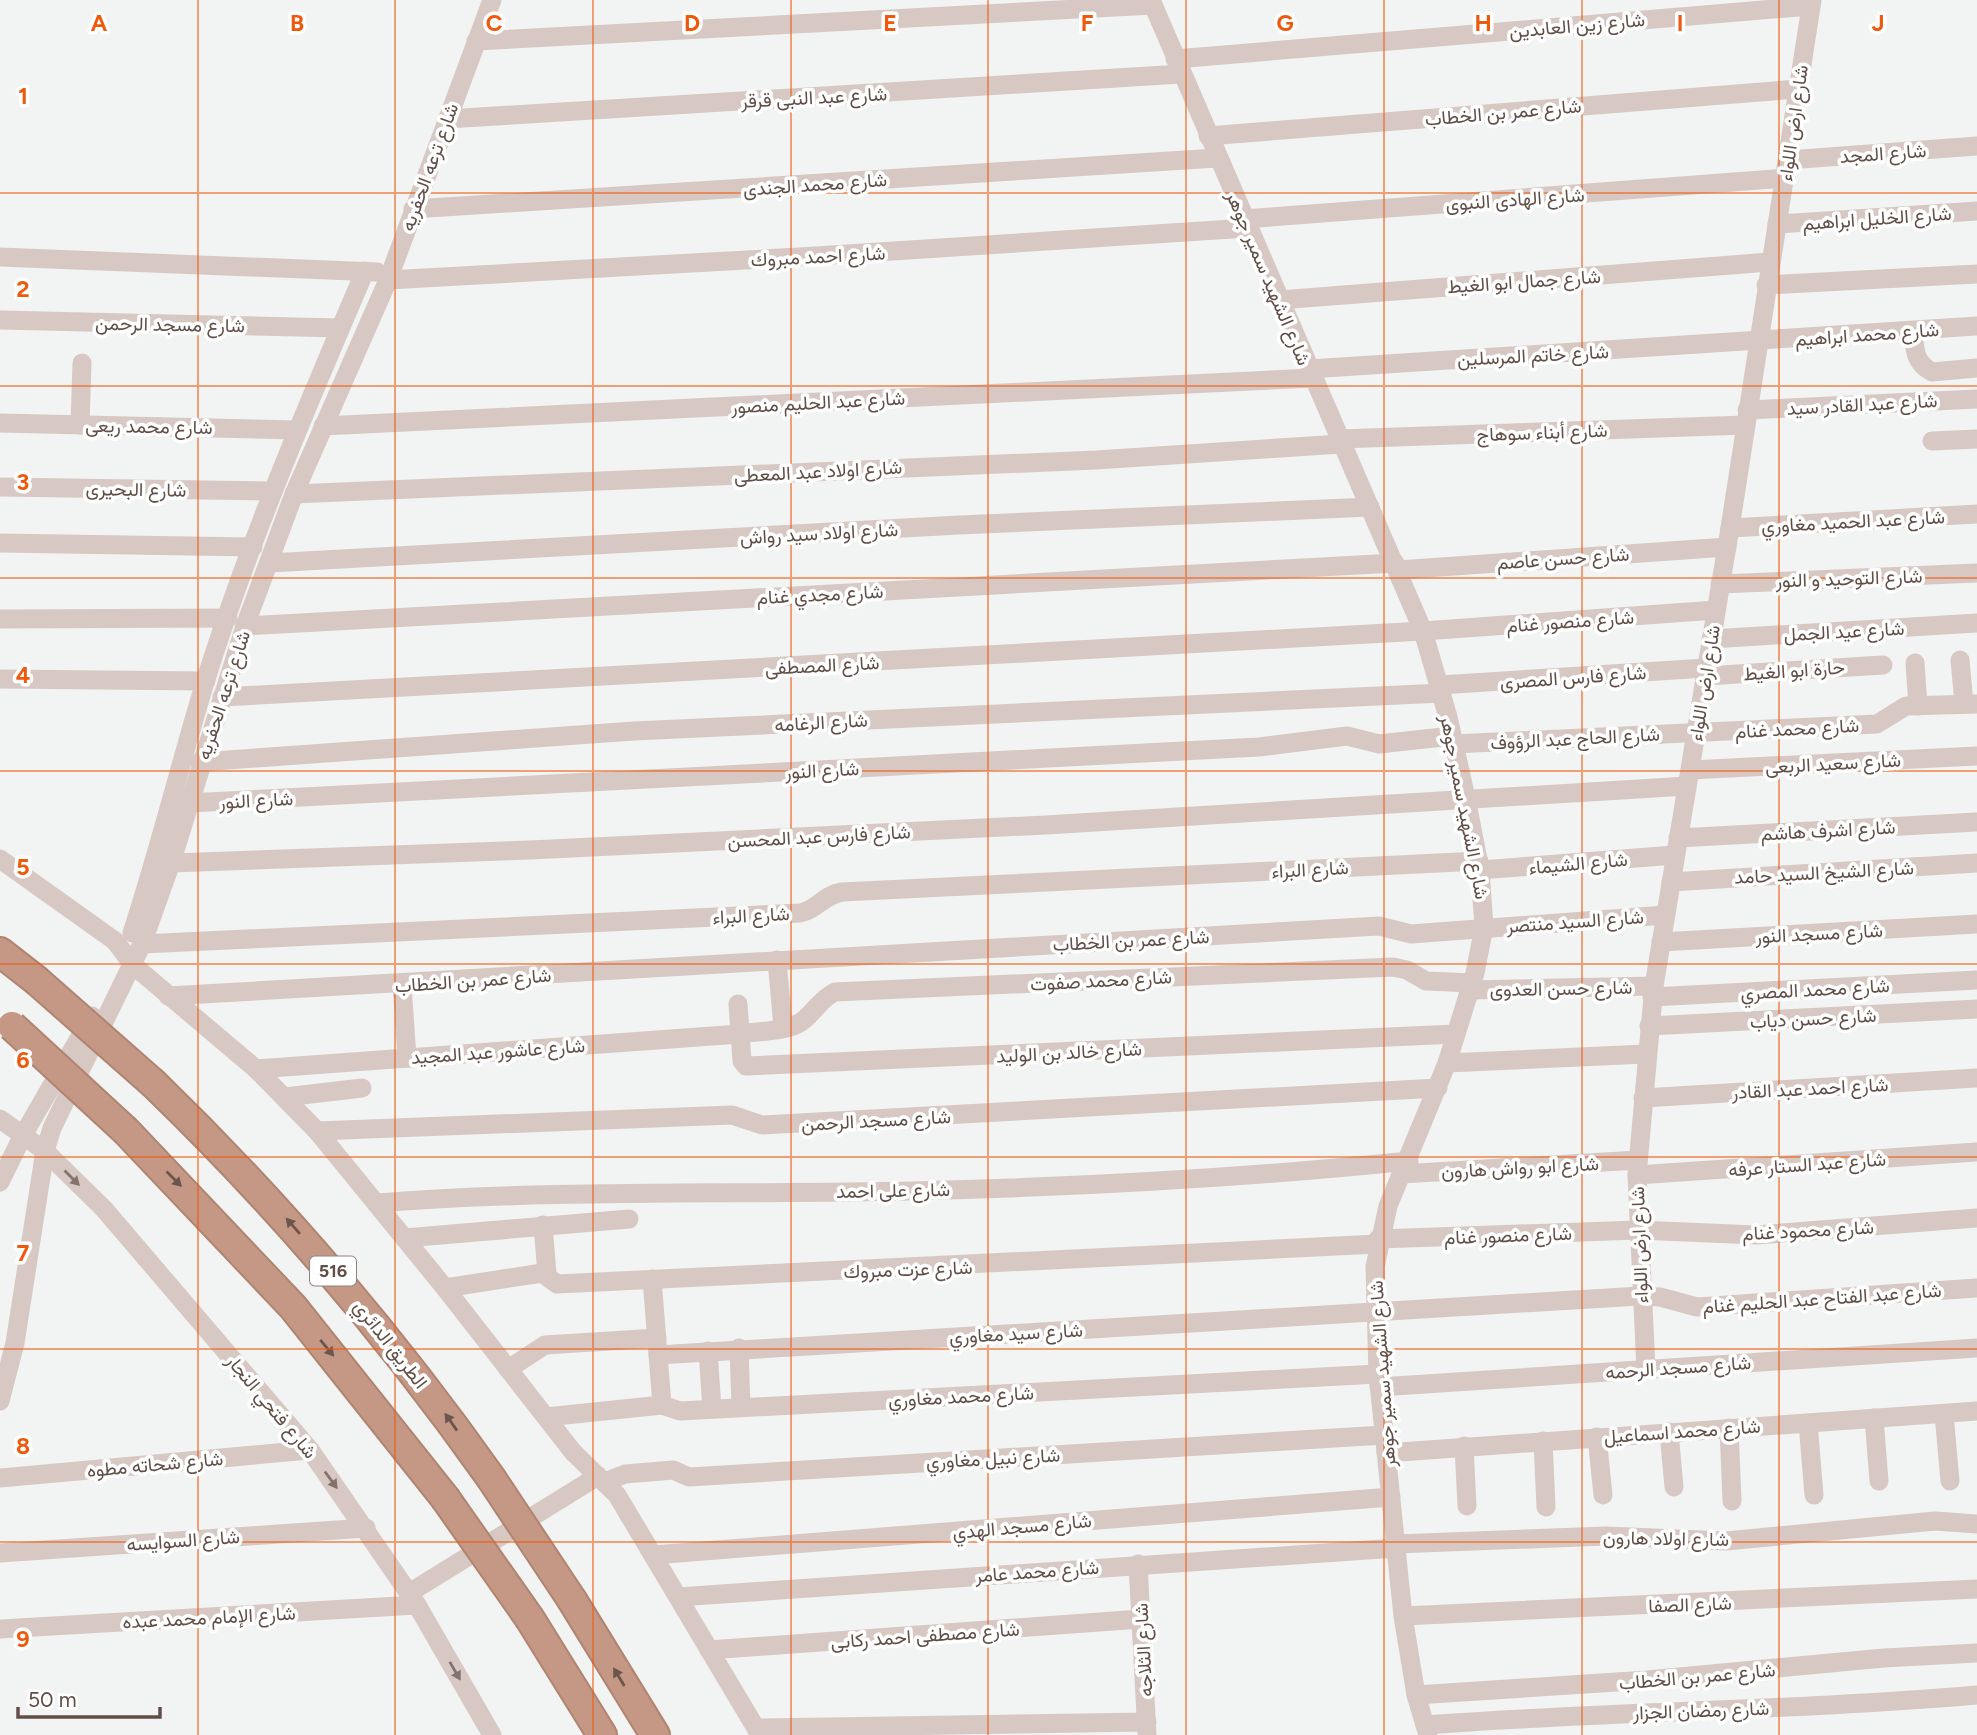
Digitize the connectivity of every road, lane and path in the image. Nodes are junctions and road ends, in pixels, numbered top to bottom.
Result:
1 (492, 0) edge
2 (1152, 3) edge
3 (1812, 3) edge
4 (476, 41) junction
5 (1178, 67) junction
6 (1798, 89) junction
7 (447, 119) junction
8 (1208, 136) junction
9 (1977, 146) edge
10 (1217, 158) junction
11 (1787, 169) junction
12 (413, 209) junction
13 (1977, 211) edge
14 (1246, 224) junction
15 (1777, 224) junction
16 (0, 257) edge
17 (1770, 262) junction
18 (365, 271) junction
19 (1977, 274) edge
20 (389, 276) junction
21 (1766, 285) junction
22 (1279, 300) junction
23 (0, 320) edge
24 (1977, 326) edge
25 (340, 328) junction
26 (1913, 331) junction
27 (1757, 342) junction
28 (82, 363) dead end
29 (1977, 368) edge
30 (1311, 373) junction
31 (1977, 399) edge
32 (1746, 417) junction
33 (0, 422) edge
34 (80, 425) junction
35 (323, 426) junction
36 (298, 430) junction
37 (1977, 439) edge
38 (1340, 441) junction
39 (1932, 442) dead end
40 (0, 487) edge
41 (272, 491) junction
42 (294, 494) junction
43 (1370, 507) junction
44 (1977, 514) edge
45 (1728, 537) junction
46 (0, 542) edge
47 (253, 547) junction
48 (269, 563) junction
49 (1397, 566) junction
50 (1977, 573) edge
51 (1720, 584) junction
52 (1716, 610) junction
53 (0, 619) edge
54 (236, 622) junction
55 (1977, 624) edge
56 (1423, 631) junction
57 (1711, 639) junction
58 (1960, 660) dead end
59 (1916, 663) dead end
60 (1883, 665) dead end
61 (1706, 672) junction
62 (0, 679) edge
63 (206, 681) junction
64 (1441, 689) junction
65 (222, 697) junction
66 (1970, 704) edge
67 (1918, 706) junction
68 (1696, 733) junction
69 (1453, 740) junction
70 (1977, 756) edge
71 (201, 762) junction
72 (1688, 778) junction
73 (1466, 798) junction
74 (189, 803) junction
75 (1977, 822) edge
76 (1677, 847) junction
77 (0, 859) edge
78 (171, 863) junction
79 (1977, 863) edge
80 (1479, 866) junction
81 (1671, 882) junction
82 (1665, 915) junction
83 (1977, 924) edge
84 (1484, 927) junction
85 (1661, 942) junction
86 (0, 952) edge
87 (133, 954) junction
88 (777, 960) junction
89 (1977, 981) edge
90 (402, 985) junction
91 (1470, 987) junction
92 (1653, 992) junction
93 (168, 996) junction
94 (738, 1004) dead end
95 (1977, 1009) edge
96 (6, 1022) edge
97 (1649, 1026) junction
98 (783, 1027) junction
99 (740, 1034) junction
100 (1456, 1034) junction
101 (1645, 1054) junction
102 (407, 1058) junction
103 (1447, 1063) junction
104 (256, 1069) junction
105 (1977, 1078) edge
106 (362, 1088) dead end
107 (1437, 1088) junction
108 (285, 1097) junction
109 (1643, 1098) junction
110 (0, 1119) edge
111 (317, 1131) junction
112 (22, 1137) junction
113 (45, 1151) junction
114 (1977, 1152) edge
115 (1405, 1168) junction
116 (1638, 1168) junction
117 (1, 1177) edge
118 (377, 1203) junction
119 (1977, 1218) edge
120 (629, 1219) dead end
121 (543, 1226) junction
122 (1638, 1230) junction
123 (405, 1238) junction
124 (1378, 1242) junction
125 (547, 1274) junction
126 (652, 1279) junction
127 (445, 1288) junction
128 (1977, 1288) edge
129 (1640, 1296) junction
130 (1375, 1313) junction
131 (658, 1347) junction
132 (739, 1348) junction
133 (1977, 1348) edge
134 (708, 1351) junction
135 (508, 1369) junction
136 (1646, 1370) junction
137 (1378, 1380) junction
138 (0, 1401) edge
139 (662, 1405) junction
140 (741, 1408) junction
141 (712, 1409) junction
142 (1977, 1411) edge
143 (1944, 1414) junction
144 (546, 1417) junction
145 (1874, 1419) junction
146 (1808, 1423) junction
147 (1729, 1428) junction
148 (1669, 1432) junction
149 (1597, 1437) junction
150 (1542, 1441) junction
151 (1385, 1444) junction
152 (1464, 1446) junction
153 (310, 1450) junction
154 (0, 1478) edge
155 (602, 1479) junction
156 (1879, 1481) dead end
157 (1951, 1481) dead end
158 (1674, 1487) dead end
159 (1603, 1495) dead end
160 (1814, 1495) dead end
161 (1391, 1497) junction
162 (1732, 1501) dead end
163 (1468, 1506) dead end
164 (1546, 1507) dead end
165 (1977, 1524) edge
166 (366, 1528) junction
167 (1396, 1546) junction
168 (0, 1553) edge
169 (653, 1555) junction
170 (1138, 1564) junction
171 (1977, 1589) edge
172 (678, 1597) junction
173 (413, 1599) junction
174 (1403, 1616) junction
175 (1141, 1619) junction
176 (0, 1629) edge
177 (709, 1650) junction
178 (1977, 1653) edge
179 (1416, 1695) junction
180 (1977, 1695) edge
181 (1147, 1728) edge
182 (1427, 1730) edge
183 (758, 1731) edge
184 (492, 1735) edge
185 (601, 1735) edge
186 (655, 1735) edge

1 - 4 street, شارع ترعه الحفريه
2 - 4 street
2 - 5 street, شارع الشهيد سمير جوهر
3 - 5 street, شارع زين العابدين
3 - 6 street, شارع ارض اللواء
4 - 7 street, شارع ترعه الحفريه
5 - 7 street, شارع عبد النبى قرقر
5 - 8 street, شارع الشهيد سمير جوهر
6 - 8 street, شارع عمر بن الخطاب
6 - 11 street, شارع ارض اللواء
7 - 12 street, شارع ترعه الحفريه
8 - 10 street, شارع الشهيد سمير جوهر
9 - 11 street, شارع المجد
10 - 12 street, شارع محمد الجندى
10 - 14 street, شارع الشهيد سمير جوهر
11 - 14 street, شارع الهادى النبوى
11 - 15 street, شارع ارض اللواء
12 - 20 street, شارع ترعه الحفريه
13 - 15 street, شارع الخليل ابراهيم
14 - 20 street, شارع احمد مبروك
14 - 22 street, شارع الشهيد سمير جوهر
15 - 17 street, شارع ارض اللواء
16 - 18 street, شارع احمد مبروك
17 - 21 street, شارع ارض اللواء
17 - 22 street, شارع جمال ابو الغيط
18 - 20 street, شارع احمد مبروك
18 - 25 street, شارع ترعه الحفريه
19 - 21 street
20 - 35 street, شارع ترعه الحفريه
21 - 27 street, شارع ارض اللواء
22 - 30 street, شارع الشهيد سمير جوهر
23 - 25 street, شارع مسجد الرحمن
24 - 26 street, شارع محمد ابراهيم
25 - 36 street, شارع ترعه الحفريه
26 - 27 street, شارع محمد ابراهيم
26 - 29 street
27 - 30 street, شارع خاتم المرسلين
27 - 32 street, شارع ارض اللواء
28 - 34 street
30 - 35 street, شارع عبد الحليم منصور
30 - 38 street, شارع الشهيد سمير جوهر
31 - 32 street, شارع عبد القادر سيد
32 - 38 street, شارع أبناء سوهاج
32 - 45 street, شارع ارض اللواء
33 - 34 street, شارع محمد ريعى
34 - 36 street, شارع محمد ريعى
35 - 42 street, شارع ترعه الحفريه
36 - 41 street, شارع ترعه الحفريه
37 - 39 street
38 - 42 street, شارع اولاد عبد المعطى
38 - 43 street, شارع الشهيد سمير جوهر
40 - 41 street, شارع البحيرى
41 - 47 street, شارع ترعه الحفريه
42 - 48 street, شارع ترعه الحفريه
43 - 48 street, شارع اولاد سيد رواش
43 - 49 street, شارع الشهيد سمير جوهر
44 - 45 street, شارع عبد الحميد مغاوري
45 - 49 street, شارع حسن عاصم
45 - 51 street, شارع ارض اللواء
46 - 47 street
47 - 54 street, شارع ترعه الحفريه
48 - 54 street, شارع ترعه الحفريه
49 - 54 street, شارع مجدي غنام
49 - 56 street, شارع الشهيد سمير جوهر
50 - 51 street, شارع التوحيد و النور
51 - 52 street, شارع ارض اللواء
52 - 56 street, شارع منصور غنام
52 - 57 street, شارع ارض اللواء
53 - 54 street, شارع مجدي غنام
54 - 63 street, شارع ترعه الحفريه
54 - 65 street, شارع ترعه الحفريه
55 - 57 street, شارع عيد الجمل
56 - 64 street, شارع الشهيد سمير جوهر
56 - 65 street, شارع المصطفى
57 - 61 street, شارع ارض اللواء
58 - 66 street
59 - 67 street
60 - 61 street, حارة ابو الغيط
61 - 64 street, شارع فارس المصرى
61 - 68 street, شارع ارض اللواء
62 - 63 street
63 - 87 street, شارع ترعه الحفريه
64 - 69 street, شارع الشهيد سمير جوهر
64 - 71 street, شارع الرغامه
65 - 71 street, شارع ترعه الحفريه
66 - 67 street, شارع محمد غنام
67 - 68 street, شارع محمد غنام
68 - 69 street, شارع الحاج عبد الرؤوف
68 - 72 street, شارع ارض اللواء
69 - 73 street, شارع الشهيد سمير جوهر
69 - 74 street, شارع النور
70 - 72 street, شارع سعيد الربعى
71 - 74 street, شارع ترعه الحفريه
72 - 73 street, شارع سعيد الربعى
72 - 76 street, شارع ارض اللواء
73 - 78 street, شارع فارس عبد المحسن
73 - 80 street, شارع الشهيد سمير جوهر
74 - 78 street, شارع ترعه الحفريه
75 - 76 street, شارع اشرف هاشم
76 - 80 street, شارع الشيماء
76 - 81 street, شارع ارض اللواء
77 - 87 street
78 - 87 street, شارع ترعه الحفريه
79 - 81 street, شارع الشيخ السيد حامد
80 - 84 street, شارع الشهيد سمير جوهر
80 - 87 street, شارع البراء
81 - 82 street, شارع ارض اللواء
82 - 84 street, شارع السيد منتصر
82 - 85 street, شارع ارض اللواء
83 - 85 street, شارع مسجد النور
84 - 88 street, شارع عمر بن الخطاب
84 - 91 street, شارع الشهيد سمير جوهر
85 - 92 street, شارع ارض اللواء
186 -> 86 highway, الطريق الدائري / 516, bridge
87 - 93 street
87 - 112 street, شارع ترعه الحفريه
87 - 113 street, شارع ترعه الحفريه
88 - 90 street, شارع عمر بن الخطاب
88 - 98 street
89 - 92 street, شارع محمد المصري
90 - 93 street, شارع عمر بن الخطاب
90 - 102 street
91 - 92 street, شارع حسن العدوى
91 - 98 street, شارع محمد صفوت
91 - 100 street, شارع الشهيد سمير جوهر
92 - 97 street, شارع ارض اللواء
93 - 104 street
94 - 99 street, شارع خالد بن الوليد
95 - 97 street, شارع حسن دياب
96 -> 185 highway, 516, bridge
97 - 101 street, شارع ارض اللواء
98 - 99 street, شارع محمد صفوت
99 - 100 street, شارع خالد بن الوليد
99 - 102 street, شارع عاشور عبد المجيد
100 - 103 street, شارع الشهيد سمير جوهر
101 - 103 street
101 - 109 street, شارع ارض اللواء
102 - 104 street, شارع عاشور عبد المجيد
103 - 107 street, شارع الشهيد سمير جوهر
104 - 108 street
105 - 109 street, شارع احمد عبد القادر
106 - 108 street
107 - 111 street, شارع مسجد الرحمن
107 - 115 street, شارع الشهيد سمير جوهر
108 - 111 street
109 - 116 street, شارع ارض اللواء
110 - 112 street, شارع فتحي النجار
111 - 118 street
112 - 113 street, شارع فتحي النجار
112 - 117 street, شارع ترعه الحفريه
113 - 138 street, شارع ترعه الحفريه
113 -> 153 street, شارع فتحي النجار
114 - 116 street, شارع عبد الستار عرفه
115 - 116 street, شارع ابو رواش هارون
115 - 118 street, شارع على احمد
115 - 124 street, شارع الشهيد سمير جوهر
116 - 122 street, شارع ارض اللواء
118 - 123 street
119 - 122 street, شارع محمود غنام
120 - 121 street
121 - 123 street
121 - 125 street
122 - 124 street, شارع منصور غنام
122 - 129 street, شارع ارض اللواء
123 - 127 street
124 - 126 street, شارع عزت مبروك
124 - 130 street, شارع الشهيد سمير جوهر
125 - 126 street, شارع عزت مبروك
125 - 127 street, شارع عزت مبروك
126 - 131 street
127 - 135 street
128 - 129 street, شارع عبد الفتاح عبد الحليم غنام
129 - 130 street, شارع عبد الفتاح عبد الحليم غنام
129 - 136 street, شارع ارض اللواء
130 - 132 street, شارع سيد مغاوري
130 - 137 street, شارع الشهيد سمير جوهر
131 - 134 street, شارع سيد مغاوري
131 - 135 street, شارع سيد مغاوري
131 - 139 street
132 - 134 street, شارع سيد مغاوري
132 - 140 street
133 - 136 street, شارع مسجد الرحمه
134 - 141 street
135 - 144 street
136 - 137 street, شارع مسجد الرحمه
137 - 140 street, شارع محمد مغاوري
137 - 151 street, شارع الشهيد سمير جوهر
139 - 141 street, شارع محمد مغاوري
139 - 144 street, شارع محمد مغاوري
140 - 141 street, شارع محمد مغاوري
142 - 143 street, شارع محمد اسماعيل
143 - 145 street, شارع محمد اسماعيل
143 - 157 street
144 - 155 street
145 - 146 street, شارع محمد اسماعيل
145 - 156 street
146 - 147 street, شارع محمد اسماعيل
146 - 160 street
147 - 148 street, شارع محمد اسماعيل
147 - 162 street
148 - 149 street, شارع محمد اسماعيل
148 - 158 street
149 - 150 street, شارع محمد اسماعيل
149 - 159 street
150 - 152 street, شارع محمد اسماعيل
150 - 164 street
151 - 152 street, شارع محمد اسماعيل
151 - 155 street, شارع نبيل مغاوري
151 - 161 street, شارع الشهيد سمير جوهر
152 - 163 street
153 - 154 street, شارع شحاته مطوه
153 -> 166 street, شارع فتحي النجار
155 - 169 street
155 - 173 street, شارع نبيل مغاوري
161 - 167 street, شارع الشهيد سمير جوهر
161 - 169 street, شارع مسجد الهدي
165 - 167 street, شارع اولاد هارون
166 - 168 street, شارع السوايسه
166 - 173 street, شارع فتحي النجار
167 - 170 street, شارع محمد عامر
167 - 174 street, شارع الشهيد سمير جوهر
169 - 172 street
170 - 172 street, شارع محمد عامر
170 - 175 street, شارع الثلاجه
171 - 174 street, شارع الصفا
172 - 177 street
173 - 176 street, شارع الإمام محمد عبده
173 -> 184 street, شارع فتحي النجار
174 - 179 street, شارع الشهيد سمير جوهر
175 - 177 street, شارع مصطفى احمد ركابى
175 - 181 street, شارع الثلاجه
177 - 183 street
178 - 179 street, شارع عمر بن الخطاب
179 - 182 street, شارع الشهيد سمير جوهر
180 - 182 street, شارع رمضان الجزار
181 - 183 street

